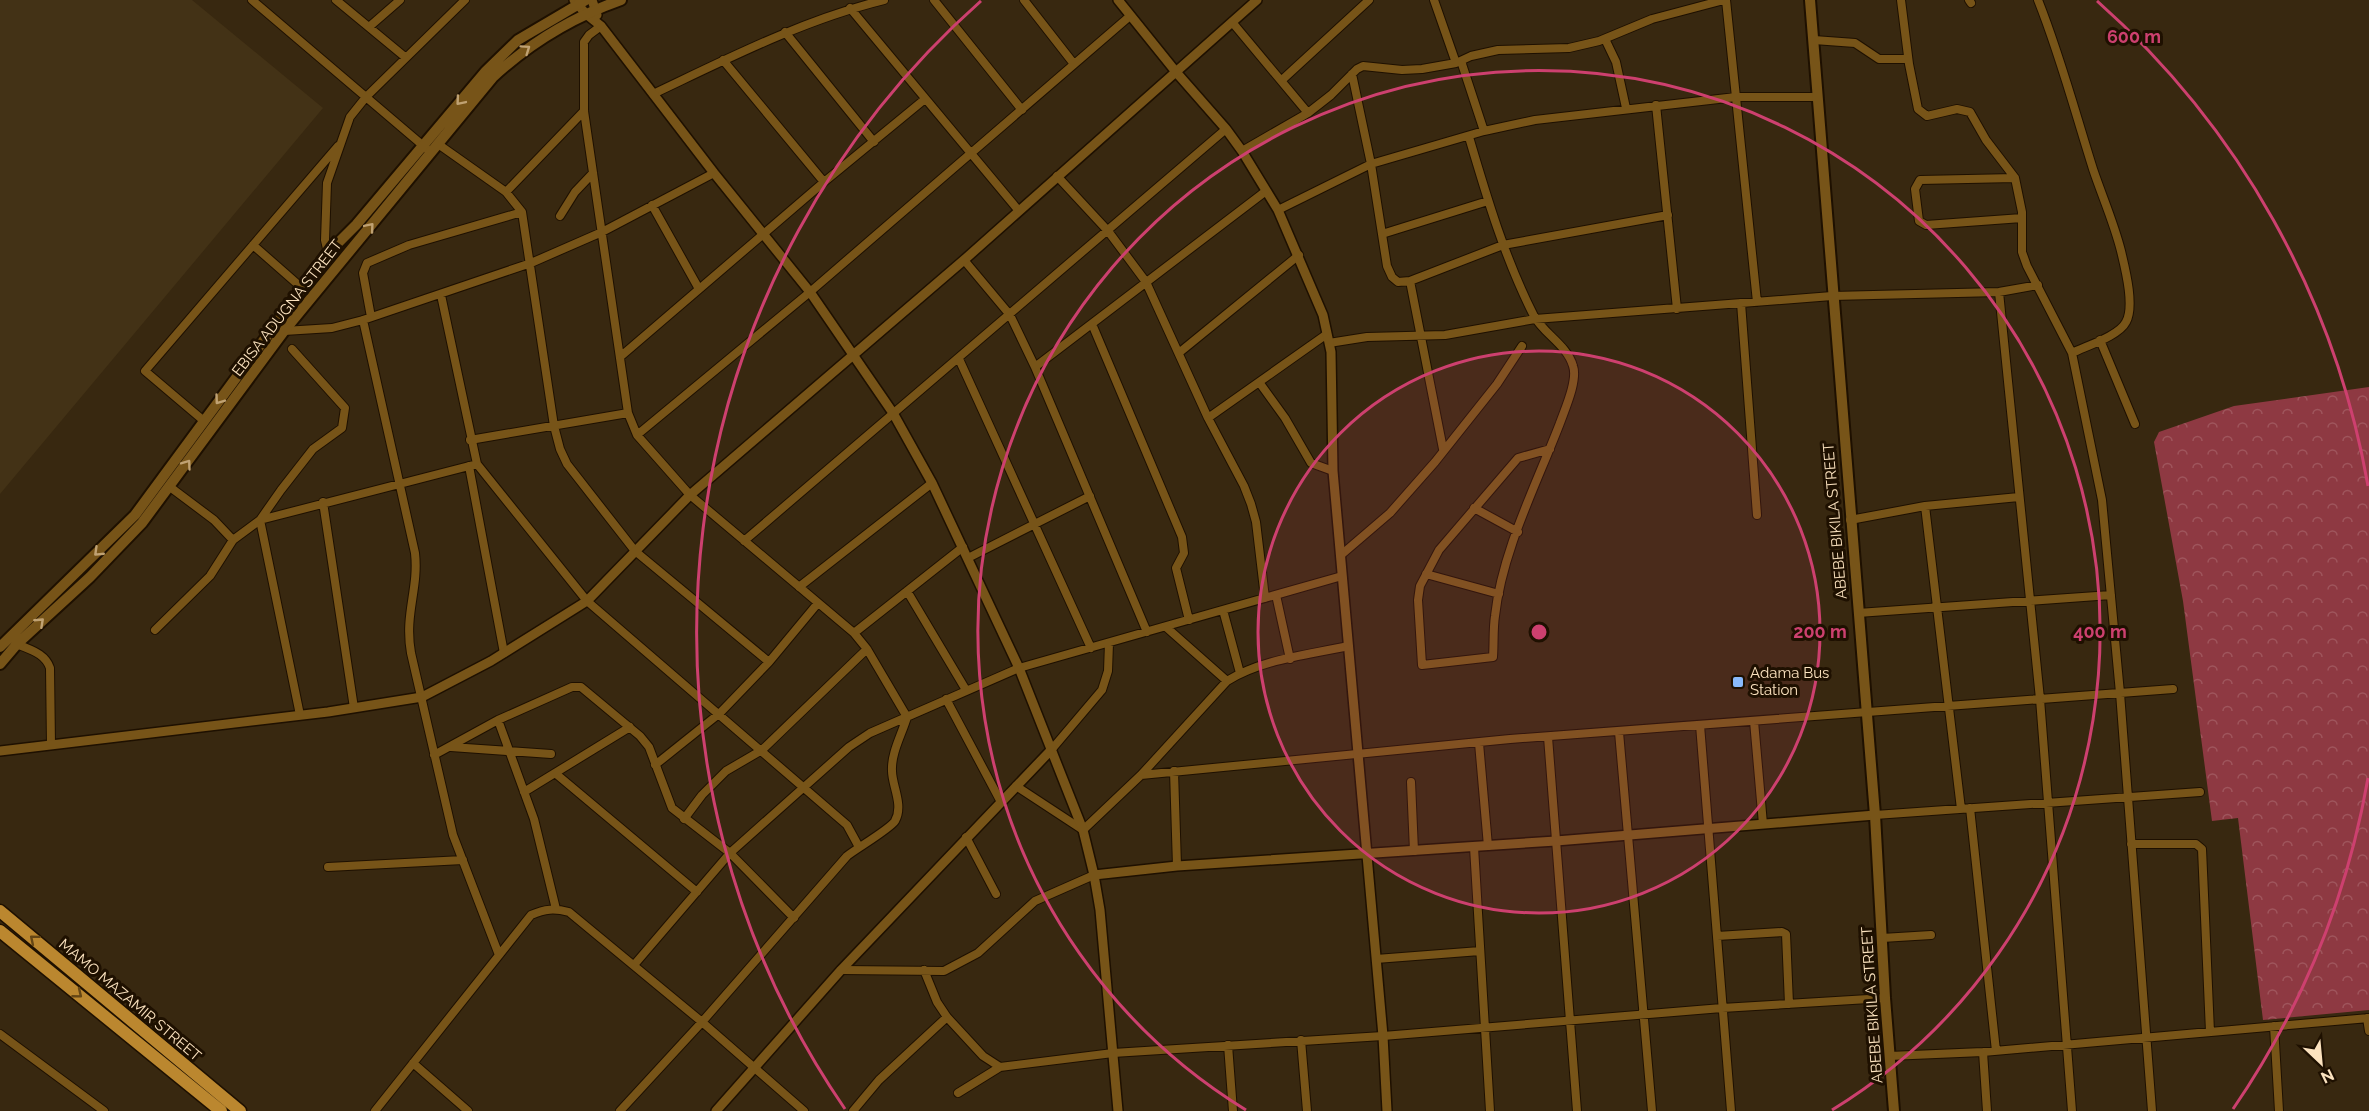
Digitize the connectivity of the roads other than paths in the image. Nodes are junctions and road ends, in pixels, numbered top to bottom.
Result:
1 (252, 0) edge
2 (336, 0) edge
3 (400, 0) edge
4 (465, 0) edge
5 (621, 0) edge
6 (884, 0) edge
7 (934, 0) edge
8 (1024, 0) edge
9 (1118, 0) edge
10 (1257, 0) edge
11 (1369, 0) edge
12 (1434, 0) edge
13 (1725, 0) edge
14 (1810, 0) edge
15 (1901, 0) edge
16 (2038, 0) edge
17 (579, 2) edge
18 (594, 4) edge
19 (850, 8) junction
20 (586, 14) junction
21 (1130, 16) junction
22 (1232, 22) junction
23 (599, 23) junction
24 (369, 27) junction
25 (785, 32) junction
26 (1605, 39) junction
27 (1814, 40) junction
28 (405, 57) junction
29 (1908, 59) junction
30 (723, 60) junction
31 (1459, 62) junction
32 (1074, 64) junction
33 (1176, 72) junction
34 (1352, 74) junction
35 (1282, 80) junction
36 (653, 94) junction
37 (366, 97) junction
38 (1736, 97) junction
39 (1818, 97) junction
40 (925, 99) junction
41 (1656, 105) junction
42 (1626, 108) junction
43 (1022, 110) junction
44 (584, 111) junction
45 (1308, 113) junction
46 (1226, 129) junction
47 (1484, 131) junction
48 (1469, 137) junction
49 (874, 142) junction
50 (338, 146) junction
51 (431, 148) junction
52 (1242, 151) junction
53 (970, 153) junction
54 (1371, 164) junction
55 (593, 173) junction
56 (714, 173) junction
57 (1057, 176) junction
58 (2015, 178) junction
59 (824, 182) junction
60 (1266, 191) junction
61 (506, 192) junction
62 (1488, 201) junction
63 (652, 205) junction
64 (1278, 210) junction
65 (1019, 211) junction
66 (522, 212) junction
67 (1668, 215) junction
68 (560, 216) dead end
69 (2022, 218) junction
70 (1108, 231) junction
71 (602, 232) junction
72 (1382, 234) junction
73 (763, 235) junction
74 (253, 245) junction
75 (1503, 245) junction
76 (328, 253) junction
77 (1299, 255) junction
78 (964, 260) junction
79 (531, 262) junction
80 (1410, 281) junction
81 (1146, 282) junction
82 (2038, 285) junction
83 (302, 288) junction
84 (699, 289) junction
85 (810, 292) junction
86 (1999, 292) junction
87 (441, 295) junction
88 (1832, 296) junction
89 (1757, 302) junction
90 (1741, 303) junction
91 (1677, 309) junction
92 (1010, 315) junction
93 (367, 318) junction
94 (1535, 319) junction
95 (1092, 324) junction
96 (284, 331) junction
97 (1422, 336) junction
98 (1328, 338) junction
99 (2100, 340) junction
100 (1522, 346) dead end
101 (292, 349) dead end
102 (1179, 352) junction
103 (2072, 353) junction
104 (854, 355) junction
105 (620, 357) junction
106 (959, 359) junction
107 (1035, 367) junction
108 (1259, 382) junction
109 (628, 413) junction
110 (893, 413) junction
111 (1208, 418) junction
112 (204, 421) junction
113 (2135, 424) dead end
114 (554, 426) junction
115 (637, 435) junction
116 (470, 440) junction
117 (1443, 449) junction
118 (1550, 449) junction
119 (473, 465) junction
120 (1333, 471) junction
121 (399, 483) junction
122 (932, 483) junction
123 (170, 487) junction
124 (690, 495) junction
125 (1090, 496) junction
126 (2019, 497) junction
127 (323, 502) junction
128 (1925, 506) junction
129 (1474, 508) junction
130 (1757, 515) dead end
131 (260, 520) junction
132 (1850, 520) junction
133 (1035, 523) junction
134 (1518, 532) junction
135 (233, 540) junction
136 (744, 541) junction
137 (963, 547) junction
138 (635, 550) junction
139 (1341, 555) junction
140 (968, 558) junction
141 (1426, 574) junction
142 (1342, 576) junction
143 (799, 587) junction
144 (907, 591) junction
145 (1499, 594) junction
146 (1276, 595) junction
147 (2111, 595) junction
148 (1265, 598) junction
149 (587, 600) junction
150 (2030, 602) junction
151 (818, 603) junction
152 (1938, 608) junction
153 (1223, 610) junction
154 (1858, 614) junction
155 (1189, 620) junction
156 (1166, 627) junction
157 (155, 630) dead end
158 (1147, 632) junction
159 (854, 633) junction
160 (1109, 643) junction
161 (17, 644) junction
162 (0, 646) edge
163 (1348, 646) junction
164 (1091, 648) junction
165 (867, 649) junction
166 (504, 653) junction
167 (1290, 659) junction
168 (769, 662) junction
169 (0, 664) edge
170 (1019, 668) junction
171 (1240, 673) junction
172 (1227, 681) junction
173 (2173, 689) dead end
174 (966, 690) junction
175 (2120, 693) junction
176 (422, 698) junction
177 (946, 699) junction
178 (2040, 699) junction
179 (1950, 706) junction
180 (354, 708) junction
181 (1866, 712) junction
182 (720, 713) junction
183 (300, 715) junction
184 (907, 717) junction
185 (498, 720) junction
186 (1754, 721) junction
187 (1700, 725) junction
188 (630, 727) junction
189 (1619, 732) junction
190 (1548, 737) junction
191 (1479, 743) junction
192 (51, 745) junction
193 (449, 747) junction
194 (1052, 749) junction
195 (762, 750) junction
196 (0, 751) edge
197 (509, 751) junction
198 (1357, 752) junction
199 (551, 754) dead end
200 (434, 755) junction
201 (655, 765) junction
202 (1174, 771) junction
203 (555, 773) junction
204 (1141, 775) junction
205 (1411, 782) dead end
206 (1016, 786) junction
207 (802, 788) junction
208 (524, 792) junction
209 (2200, 792) dead end
210 (2127, 797) junction
211 (1000, 802) junction
212 (2048, 803) junction
213 (1970, 808) junction
214 (1961, 809) junction
215 (1875, 815) junction
216 (684, 819) junction
217 (1763, 824) junction
218 (1708, 829) junction
219 (1083, 830) junction
220 (1628, 835) junction
221 (966, 837) junction
222 (1556, 841) junction
223 (2131, 844) junction
224 (1488, 846) junction
225 (859, 847) junction
226 (1474, 847) junction
227 (1414, 851) junction
228 (730, 853) junction
229 (1366, 854) junction
230 (463, 860) junction
231 (1177, 866) junction
232 (328, 867) dead end
233 (1094, 875) junction
234 (697, 892) junction
235 (996, 894) dead end
236 (556, 909) junction
237 (0, 911) edge
238 (794, 918) junction
239 (0, 931) edge
240 (1931, 935) dead end
241 (1717, 936) junction
242 (1882, 938) junction
243 (1480, 951) junction
244 (499, 955) junction
245 (1376, 959) junction
246 (634, 965) junction
247 (841, 970) junction
248 (924, 970) junction
249 (1885, 998) junction
250 (1789, 1004) junction
251 (1722, 1008) junction
252 (1644, 1014) junction
253 (946, 1017) junction
254 (2368, 1018) edge
255 (1570, 1020) junction
256 (702, 1022) junction
257 (1484, 1026) junction
258 (2274, 1026) junction
259 (2369, 1031) edge
260 (2210, 1032) junction
261 (0, 1034) edge
262 (1383, 1036) junction
263 (2146, 1037) junction
264 (1300, 1040) junction
265 (2067, 1044) junction
266 (1228, 1045) junction
267 (1996, 1050) junction
268 (1983, 1052) junction
269 (1113, 1053) junction
270 (1889, 1056) junction
271 (413, 1063) junction
272 (753, 1066) junction
273 (1000, 1067) junction
274 (958, 1093) dead end
275 (217, 1106) edge
276 (104, 1111) edge
277 (240, 1111) edge
278 (375, 1111) edge
279 (468, 1111) edge
280 (620, 1111) edge
281 (716, 1111) edge
282 (804, 1111) edge
283 (853, 1111) edge
284 (1118, 1111) edge
285 (1233, 1111) edge
286 (1307, 1111) edge
287 (1387, 1111) edge
288 (1490, 1111) edge
289 (1577, 1111) edge
290 (1652, 1111) edge
291 (1731, 1111) edge
292 (1894, 1111) edge
293 (1987, 1111) edge
294 (2072, 1111) edge
295 (2152, 1111) edge
296 (2279, 1111) edge

1 - 37 street
2 - 24 street
3 - 24 street
4 - 28 street
5 - 18 main road, EBISA ADUGNA STREET
6 - 19 street
7 - 43 street
8 - 32 street
9 - 21 street
10 - 22 street
11 - 35 street
12 - 31 street
13 - 26 street
13 - 38 street
14 - 27 main road, ABEBE BIKILA STREET
15 - 29 street
16 - 99 street
17 - 20 street
17 -> 51 main road, EBISA ADUGNA STREET
18 - 20 main road, EBISA ADUGNA STREET
18 - 23 street
19 - 25 street
19 - 40 street
20 - 23 street
51 -> 20 main road, EBISA ADUGNA STREET
21 - 32 street
21 - 33 street
22 - 33 street
22 - 35 street
23 - 36 street
23 - 44 street
24 - 28 street
25 - 30 street
25 - 49 street
26 - 31 street
26 - 42 street
27 - 29 street
27 - 39 main road, ABEBE BIKILA STREET
28 - 37 street
29 - 58 street
30 - 36 street
30 - 59 street
31 - 34 street
31 - 47 street
32 - 43 street
33 - 46 street
33 - 57 street
34 - 45 street
34 - 54 street
35 - 45 street
36 - 56 street
37 - 50 street
37 - 51 street
38 - 39 street
38 - 41 street
38 - 89 street
39 - 88 main road, ABEBE BIKILA STREET
40 - 49 street
40 - 53 street
41 - 42 street
41 - 67 street
42 - 47 street
43 - 53 street
44 - 55 street
44 - 61 street
45 - 52 street
46 - 52 street
46 - 70 street
47 - 48 street
48 - 54 street
48 - 62 street
49 - 59 street
50 - 74 street
50 - 76 street
51 - 61 street
51 - 76 main road, EBISA ADUGNA STREET
96 -> 51 main road, EBISA ADUGNA STREET
52 - 60 street
53 - 65 street
53 - 85 street
54 - 64 street
54 - 72 street
55 - 68 street
55 - 71 street
56 - 63 street
56 - 73 street
57 - 65 street
57 - 70 street
58 - 69 street
58 - 69 street
59 - 73 street
60 - 64 street
60 - 81 street
61 - 66 street
62 - 72 street
62 - 75 street
63 - 71 street
63 - 84 street
64 - 77 street
65 - 78 street
66 - 79 street
66 - 93 street
67 - 75 street
67 - 91 street
69 - 82 street
70 - 81 street
70 - 92 street
71 - 79 street
71 - 105 street
72 - 80 street
73 - 84 street
73 - 85 street
74 - 83 street
74 - 112 street
75 - 80 street
75 - 94 street
76 - 83 main road, EBISA ADUGNA STREET
77 - 98 street
77 - 102 street
78 - 92 street
78 - 104 street
79 - 87 street
79 - 114 street
80 - 97 street
81 - 95 street
81 - 102 street
82 - 86 street
82 - 103 street
83 -> 112 main road, EBISA ADUGNA STREET
84 - 105 street
85 - 104 street
85 - 115 street
86 - 88 street
86 - 126 street
87 - 93 street
87 - 116 street
88 - 89 street
88 - 132 main road, ABEBE BIKILA STREET
89 - 90 street
90 - 91 street
90 - 130 street
91 - 94 street
92 - 106 street
92 - 107 street
93 - 96 street
93 - 121 street
94 - 97 street
94 - 118 street
95 - 107 street
95 - 155 street
123 -> 96 main road, EBISA ADUGNA STREET
97 - 98 street
97 - 117 street
98 - 108 street
98 - 120 street
99 - 103 street
99 - 113 street
100 - 117 street
101 - 131 street
102 - 111 street
103 - 147 street
104 - 110 street
104 - 124 street
105 - 109 street
106 - 110 street
106 - 133 street
107 - 125 street
108 - 111 street
108 - 120 street
109 - 114 street
109 - 115 street
110 - 122 street
110 - 136 street
111 - 148 street
112 -> 162 main road, EBISA ADUGNA STREET
114 - 116 street
114 - 138 street
115 - 124 street
116 - 119 street
117 - 139 street
118 - 129 street
118 - 134 street
119 - 121 street
119 - 149 street
119 - 166 street
120 - 139 street
121 - 127 street
121 - 176 street
122 - 137 street
122 - 143 street
123 - 135 street
161 -> 123 main road, EBISA ADUGNA STREET
124 - 136 street
124 - 138 street
125 - 133 street
125 - 158 street
126 - 128 street
126 - 150 street
127 - 131 street
127 - 180 street
128 - 132 street
128 - 152 street
129 - 134 street
129 - 141 street
131 - 135 street
131 - 183 street
132 - 154 main road, ABEBE BIKILA STREET
133 - 140 street
133 - 164 street
134 - 145 street
135 - 157 street
136 - 143 street
137 - 140 street
137 - 144 street
138 - 149 street
138 - 168 street
139 - 142 street
140 - 170 street
141 - 145 street
141 - 145 street
142 - 146 street
142 - 163 street
143 - 151 street
144 - 159 street
144 - 174 street
146 - 148 street
146 - 167 street
147 - 150 street
147 - 175 street
148 - 153 street
149 - 166 street
149 - 182 street
150 - 152 street
150 - 178 street
151 - 159 street
151 - 168 street
152 - 154 street
152 - 179 street
153 - 155 street
153 - 171 street
154 - 181 main road, ABEBE BIKILA STREET
155 - 156 street
156 - 158 street
156 - 172 street
158 - 160 street
159 - 165 street
160 - 164 street
160 - 194 street
161 - 169 main road, EBISA ADUGNA STREET
161 - 192 street
163 - 167 street
163 - 198 street
164 - 170 street
165 - 184 street
165 - 195 street
166 - 176 street
167 - 171 street
168 - 182 street
170 - 174 street
170 - 194 street
171 - 172 street
172 - 204 street
173 - 175 street
174 - 177 street
175 - 178 street
175 - 210 street
176 - 180 street
176 - 200 street
177 - 184 street
177 - 211 street
178 - 179 street
178 - 212 street
179 - 181 street
179 - 214 street
180 - 183 street
181 - 186 street
181 - 215 main road, ABEBE BIKILA STREET
182 - 195 street
182 - 201 street
183 - 192 street
184 - 207 street
184 - 225 street
185 - 188 street
185 - 193 street
185 - 197 street
186 - 187 street
186 - 217 street
187 - 189 street
187 - 218 street
188 - 201 street
188 - 203 street
189 - 190 street
189 - 220 street
190 - 191 street
190 - 222 street
191 - 198 street
191 - 224 street
192 - 196 street
193 - 197 street
193 - 200 street
194 - 206 street
194 - 219 street
195 - 207 street
195 - 216 street
197 - 199 street
197 - 208 street
198 - 202 street
198 - 229 street
200 - 230 street
201 - 216 street
202 - 204 street
202 - 231 street
203 - 208 street
203 - 234 street
204 - 219 street
205 - 227 street
206 - 211 street
206 - 219 street
207 - 225 street
207 - 228 street
208 - 236 street
209 - 210 street
210 - 212 street
210 - 223 street
211 - 221 street
212 - 213 street
212 - 265 street
213 - 214 street
213 - 267 street
214 - 215 street
215 - 217 street
215 - 242 main road, ABEBE BIKILA STREET
216 - 228 street
217 - 218 street
218 - 220 street
218 - 241 street
219 - 233 street
220 - 222 street
220 - 252 street
221 - 235 street
221 - 247 street
222 - 224 street
222 - 255 street
223 - 260 street
223 - 263 street
224 - 226 street
225 - 238 street
226 - 227 street
226 - 243 street
227 - 229 street
228 - 234 street
228 - 238 street
229 - 231 street
229 - 245 street
230 - 232 street
230 - 244 street
231 - 233 street
233 - 248 street
233 - 269 street
234 - 246 street
236 - 244 street
236 - 246 street
275 -> 237 main road, MAMO MAZAMIR STREET
238 - 256 street
239 -> 275 main road, MAMO MAZAMIR STREET
240 - 242 street
241 - 250 street
241 - 251 street
242 - 249 main road, ABEBE BIKILA STREET
243 - 245 street
243 - 257 street
244 - 271 street
245 - 262 street
246 - 256 street
247 - 248 street
247 - 272 street
248 - 253 street
249 - 250 street
249 - 270 main road, ABEBE BIKILA STREET
250 - 251 street
251 - 252 street
251 - 291 street
252 - 255 street
252 - 290 street
253 - 273 street
253 - 283 street
254 - 258 street
254 - 259 street
255 - 257 street
255 - 289 street
256 - 272 street
256 - 280 street
257 - 262 street
257 - 288 street
258 - 260 street
258 - 296 street
260 - 263 street
261 - 276 street
262 - 264 street
262 - 287 street
263 - 265 street
263 - 295 street
264 - 266 street
264 - 286 street
265 - 267 street
265 - 294 street
266 - 269 street
266 - 285 street
267 - 268 street
268 - 270 street
268 - 293 street
269 - 273 street
269 - 284 street
270 - 292 main road, ABEBE BIKILA STREET
271 - 278 street
271 - 279 street
272 - 281 street
272 - 282 street
273 - 274 street
275 - 277 main road, MAMO MAZAMIR STREET

